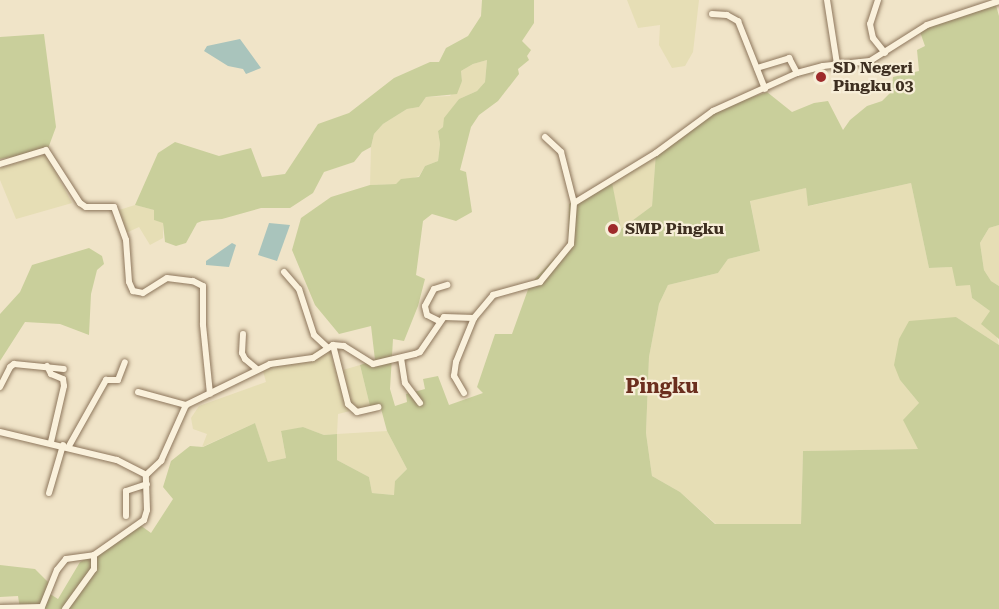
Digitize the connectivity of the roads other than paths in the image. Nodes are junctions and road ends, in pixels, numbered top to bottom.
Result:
1 (827, 0) edge
2 (878, 0) edge
3 (999, 1) edge
4 (712, 14) dead end
5 (885, 52) junction
6 (837, 64) junction
7 (757, 68) junction
8 (797, 73) junction
9 (765, 89) junction
10 (545, 137) dead end
11 (0, 164) edge
12 (574, 203) junction
13 (284, 272) dead end
14 (447, 285) dead end
15 (474, 318) junction
16 (439, 321) junction
17 (243, 333) dead end
18 (330, 346) junction
19 (401, 358) junction
20 (125, 362) dead end
21 (47, 366) junction
22 (64, 369) dead end
23 (257, 369) junction
24 (0, 387) edge
25 (138, 392) dead end
26 (464, 393) dead end
27 (210, 394) junction
28 (420, 403) dead end
29 (186, 405) junction
30 (378, 407) dead end
31 (0, 432) edge
32 (51, 442) junction
33 (66, 446) junction
34 (146, 476) junction
35 (147, 484) junction
36 (49, 493) dead end
37 (126, 516) dead end
38 (94, 555) junction
39 (0, 608) edge
40 (65, 609) edge

1 - 6 street
2 - 5 street
3 - 5 street
4 - 7 street
5 - 6 street
6 - 8 street
7 - 8 street
7 - 9 street
8 - 9 street
9 - 12 street
10 - 12 street
11 - 27 street
12 - 15 street
13 - 18 street
14 - 16 street
15 - 16 street
15 - 26 street
16 - 19 street
17 - 23 street
18 - 19 street
18 - 23 street
18 - 30 street
19 - 28 street
20 - 33 street
21 - 22 street
21 - 24 street
21 - 32 street
23 - 27 street
25 - 29 street
27 - 29 street
29 - 34 street
31 - 32 street
32 - 33 street
33 - 34 street
33 - 36 street
34 - 35 street
35 - 37 street
35 - 38 street
38 - 39 street
38 - 40 street

